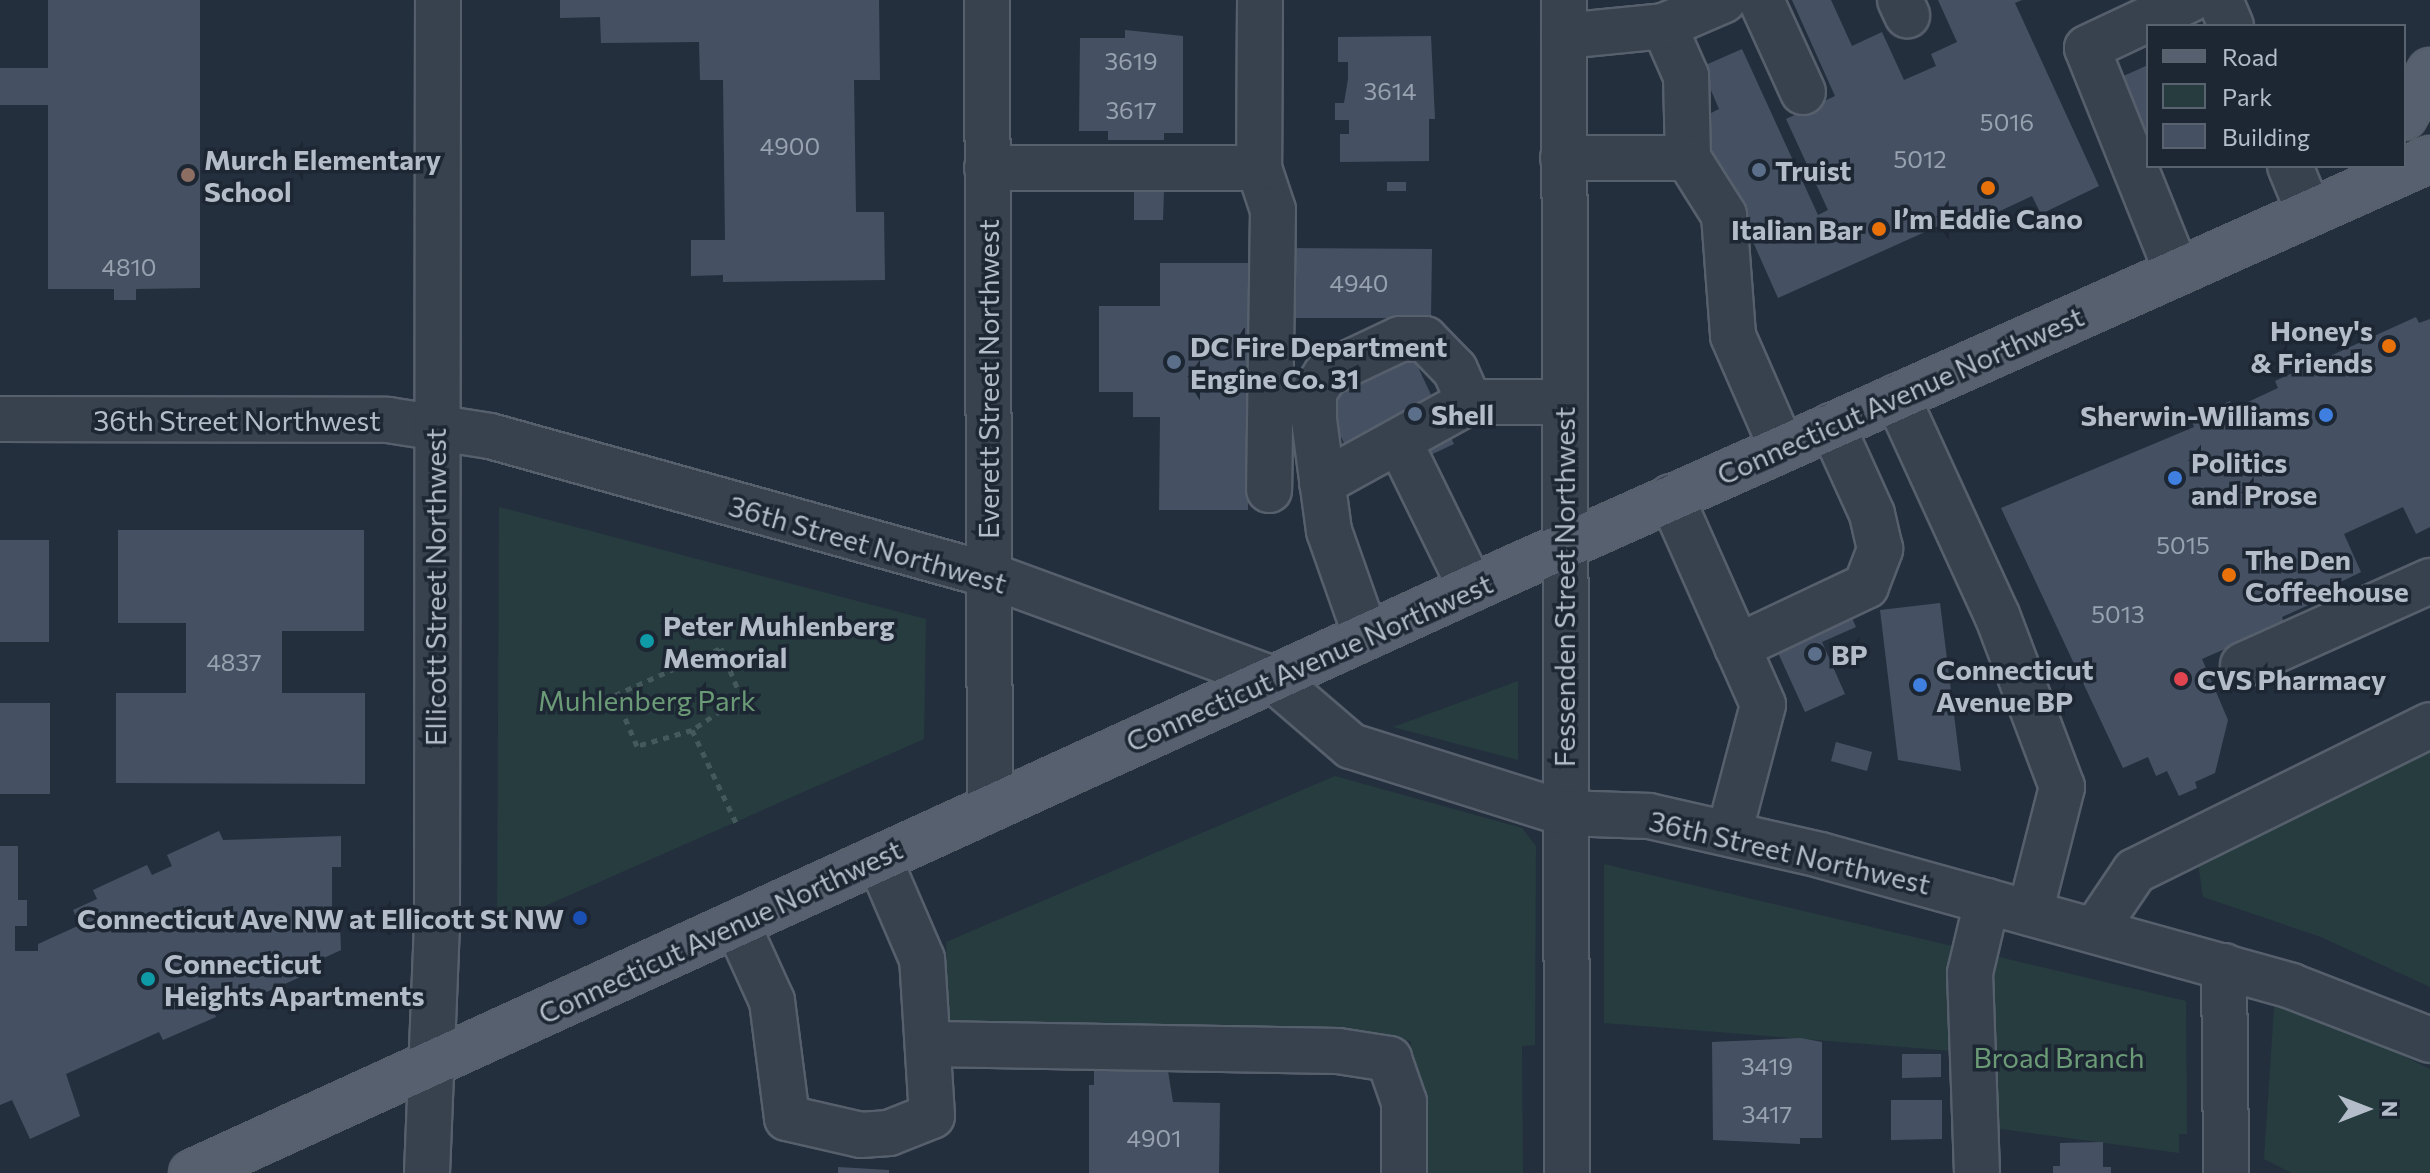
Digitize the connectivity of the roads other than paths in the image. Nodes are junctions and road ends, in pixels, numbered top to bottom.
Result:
1 (438, 0) edge
2 (987, 0) edge
3 (1260, 0) edge
4 (1724, 0) edge
5 (1761, 0) edge
6 (2189, 0) edge
7 (2220, 0) edge
8 (1564, 18) edge
9 (2230, 24) edge
10 (1664, 26) junction
11 (2430, 71) edge
12 (1803, 92) dead end
13 (2406, 113) edge
14 (1563, 158) junction
15 (1688, 158) junction
16 (2430, 159) edge
17 (2406, 166) edge
18 (987, 168) junction
19 (1259, 168) junction
20 (2291, 168) edge
21 (2400, 168) edge
22 (2370, 177) edge
23 (2309, 212) junction
24 (2177, 272) junction
25 (1897, 397) junction
26 (1469, 402) junction
27 (1563, 402) junction
28 (0, 419) edge
29 (435, 424) junction
30 (1832, 426) junction
31 (1399, 441) junction
32 (1782, 448) junction
33 (1322, 483) junction
34 (1269, 490) dead end
35 (1671, 497) junction
36 (1563, 547) junction
37 (989, 575) junction
38 (1471, 588) junction
39 (2427, 590) edge
40 (1366, 636) junction
41 (1737, 647) junction
42 (2243, 665) dead end
43 (1273, 679) junction
44 (2430, 725) edge
45 (990, 807) junction
46 (1564, 813) junction
47 (1729, 834) junction
48 (879, 859) junction
49 (1987, 901) junction
50 (2030, 913) junction
51 (737, 924) junction
52 (2095, 930) junction
53 (2224, 966) junction
54 (2430, 1040) edge
55 (931, 1044) junction
56 (431, 1064) junction
57 (192, 1173) edge
58 (427, 1173) edge
59 (1404, 1173) edge
60 (1567, 1173) edge
61 (1977, 1173) edge
62 (2226, 1173) edge

1 - 29 street, Ellicott Street Northwest
2 - 18 street, Everett Street Northwest
3 - 19 street
4 - 10 street
5 - 12 street
6 - 24 street
7 - 9 street
8 - 10 street
8 - 14 street, Fessenden Street Northwest
10 - 15 street
11 - 13 main road
14 - 15 street
14 - 27 street, Fessenden Street Northwest
15 - 32 street
16 - 17 main road, Connecticut Avenue Northwest
18 - 19 street
18 - 37 street, Everett Street Northwest
19 - 34 street
20 - 23 street
21 - 22 main road, Connecticut Avenue Northwest
22 - 23 main road, Connecticut Avenue Northwest
23 - 24 main road, Connecticut Avenue Northwest
24 - 25 main road, Connecticut Avenue Northwest
25 - 30 main road, Connecticut Avenue Northwest
25 - 50 street
26 - 27 street
26 - 31 street
26 - 33 street
27 - 36 street, Fessenden Street Northwest
28 - 29 street, 36th Street Northwest
29 - 37 street, 36th Street Northwest
29 - 56 street, Ellicott Street Northwest
30 - 32 main road, Connecticut Avenue Northwest
30 - 41 street
31 - 33 street
31 - 38 street
32 - 35 main road, Connecticut Avenue Northwest
33 - 40 street
35 - 36 main road, Connecticut Avenue Northwest
35 - 41 street
36 - 38 main road, Connecticut Avenue Northwest
36 - 46 street, Fessenden Street Northwest
37 - 43 street, 36th Street Northwest
37 - 45 street, Everett Street Northwest
38 - 40 main road, Connecticut Avenue Northwest
39 - 42 street
40 - 43 main road, Connecticut Avenue Northwest
41 - 47 street
43 - 45 main road, Connecticut Avenue Northwest
43 - 46 street, 36th Street Northwest
44 - 52 street
45 - 48 main road, Connecticut Avenue Northwest
46 - 47 street, 36th Street Northwest
46 - 60 street, Fessenden Street Northwest
47 - 49 street, 36th Street Northwest
48 - 51 main road, Connecticut Avenue Northwest
48 - 55 street
49 - 50 street, 36th Street Northwest
49 - 61 street
50 - 52 street, 36th Street Northwest
51 - 55 street
51 - 56 main road, Connecticut Avenue Northwest
52 - 53 street, 36th Street Northwest
53 - 54 street, 36th Street Northwest
53 - 62 street
55 - 59 street
56 - 57 main road, Connecticut Avenue Northwest
56 - 58 street, Ellicott Street Northwest

